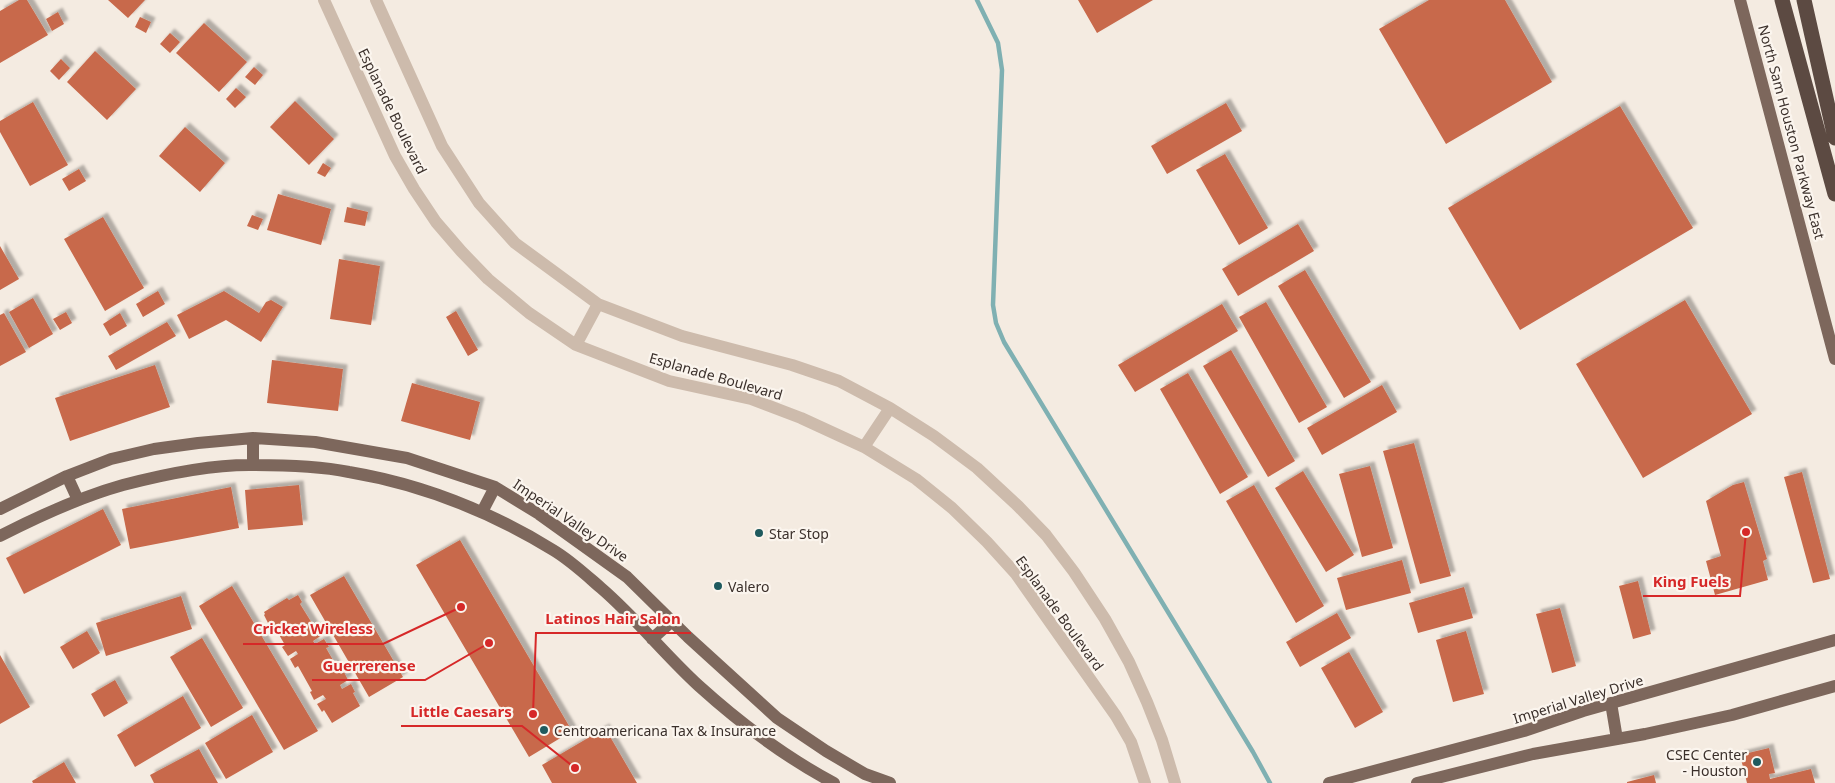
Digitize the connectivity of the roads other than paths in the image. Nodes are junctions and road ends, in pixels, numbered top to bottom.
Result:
1 (324, 0) edge
2 (376, 0) edge
3 (1740, 0) edge
4 (1782, 0) edge
5 (1804, 0) edge
6 (1835, 138) edge
7 (1835, 194) edge
8 (598, 304) junction
9 (576, 345) junction
10 (1835, 359) edge
11 (890, 408) junction
12 (253, 438) junction
13 (864, 447) junction
14 (253, 465) junction
15 (67, 476) junction
16 (495, 487) junction
17 (78, 500) junction
18 (0, 509) edge
19 (482, 512) junction
20 (0, 536) edge
21 (672, 621) junction
22 (652, 639) junction
23 (1835, 640) edge
24 (1835, 686) edge
25 (1611, 704) junction
26 (1617, 739) junction
27 (873, 780) edge
28 (834, 783) edge
29 (890, 783) edge
30 (1145, 783) edge
31 (1175, 783) edge
32 (1330, 783) edge
33 (1417, 783) edge

1 - 9 street, Esplanade Boulevard
2 - 8 street, Esplanade Boulevard
3 - 10 main road, North Sam Houston Parkway East
4 - 7 highway
5 - 6 highway
8 - 9 street
8 - 11 street, Esplanade Boulevard
9 - 13 street, Esplanade Boulevard
11 - 13 street
11 - 31 street, Esplanade Boulevard
12 - 14 main road
12 - 15 main road, Imperial Valley Drive
12 - 16 main road, Imperial Valley Drive
13 - 30 street, Esplanade Boulevard
14 - 17 main road
14 - 19 main road
15 - 17 main road
15 - 18 main road, Imperial Valley Drive
16 - 19 main road
16 - 21 main road, Imperial Valley Drive
17 - 20 main road
19 - 22 main road
21 - 22 main road
21 - 27 main road, Imperial Valley Drive
22 - 28 main road
23 - 25 main road, Imperial Valley Drive
24 - 26 main road
25 - 26 main road
25 - 32 main road, Imperial Valley Drive
26 - 33 main road
27 - 29 main road, Imperial Valley Drive

